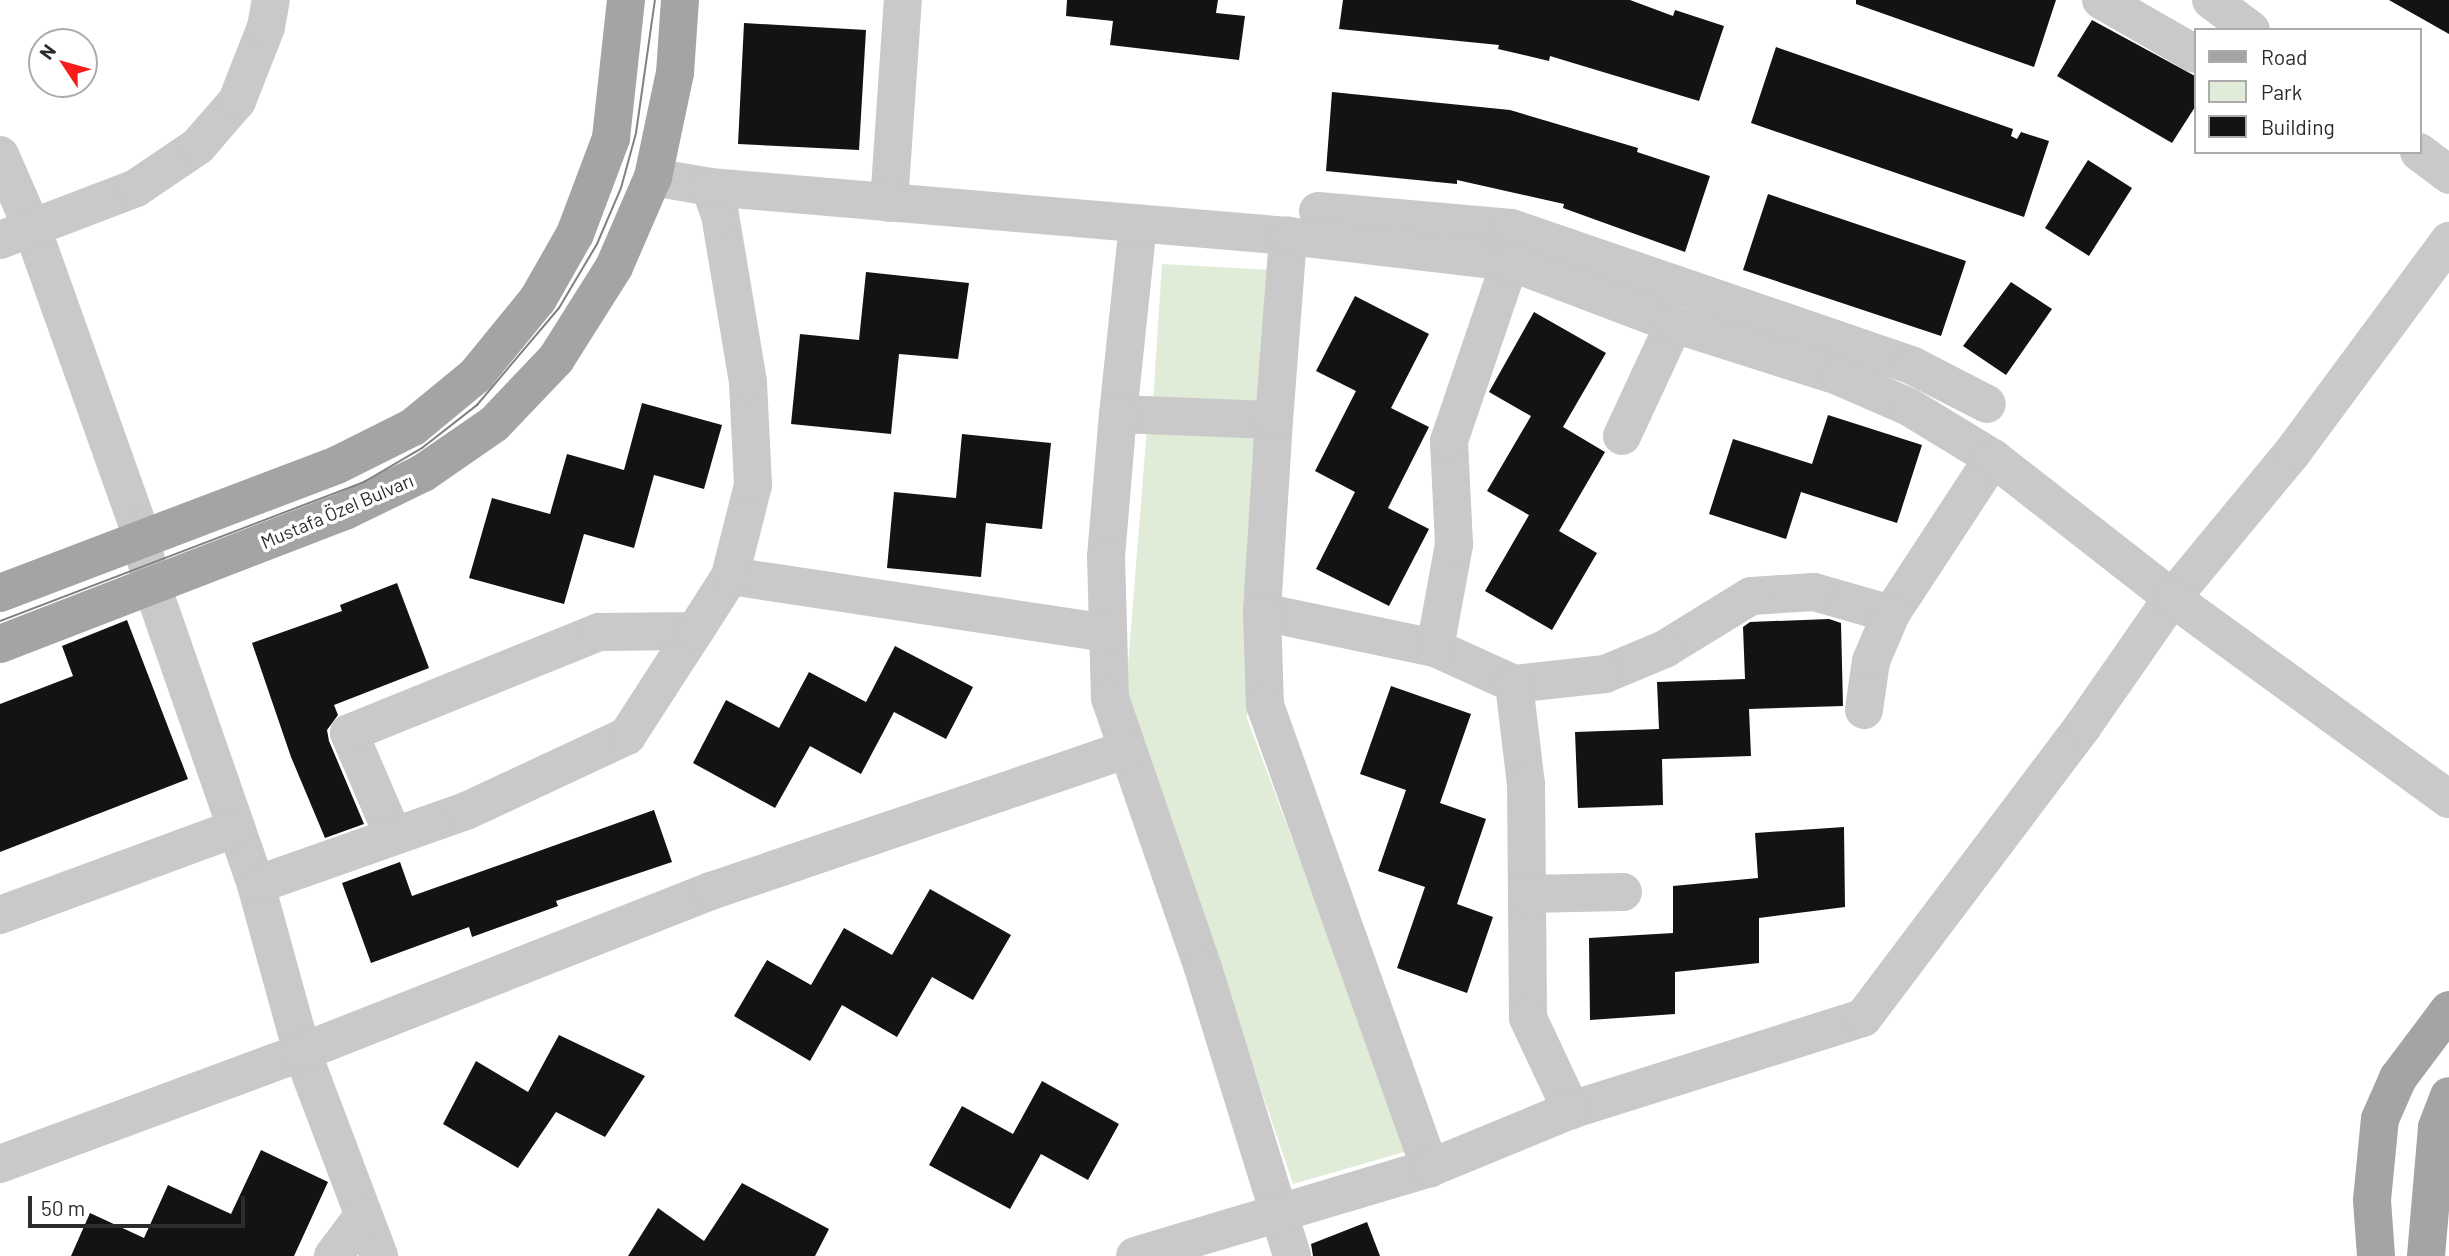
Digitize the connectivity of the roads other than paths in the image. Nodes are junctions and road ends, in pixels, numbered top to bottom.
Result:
1 (271, 0) edge
2 (626, 0) edge
3 (680, 0) edge
4 (903, 0) edge
5 (2101, 0) edge
6 (2211, 0) edge
7 (2248, 28) edge
8 (2194, 53) edge
9 (2421, 154) edge
10 (0, 155) edge
11 (2449, 175) edge
12 (653, 177) junction
13 (710, 187) junction
14 (889, 203) junction
15 (1318, 211) dead end
16 (1138, 224) junction
17 (16, 234) edge
18 (1288, 236) junction
19 (2449, 241) edge
20 (1510, 261) junction
21 (1674, 324) junction
22 (1987, 404) dead end
23 (1118, 414) junction
24 (1273, 420) junction
25 (1622, 436) dead end
26 (1993, 458) junction
27 (142, 541) junction
28 (730, 576) junction
29 (152, 586) junction
30 (0, 593) edge
31 (2172, 598) junction
32 (1262, 612) junction
33 (1891, 614) junction
34 (695, 631) junction
35 (1108, 633) junction
36 (0, 644) edge
37 (1435, 648) junction
38 (1514, 684) junction
39 (1864, 710) dead end
40 (1126, 750) junction
41 (2449, 799) edge
42 (236, 828) junction
43 (393, 835) junction
44 (256, 884) junction
45 (1623, 892) dead end
46 (1527, 894) junction
47 (0, 915) edge
48 (2449, 1010) edge
49 (302, 1052) junction
50 (2449, 1096) edge
51 (1571, 1110) junction
52 (0, 1164) edge
53 (1430, 1168) junction
54 (1276, 1213) junction
55 (363, 1216) junction
56 (333, 1256) edge
57 (379, 1256) edge
58 (1135, 1256) edge
59 (1292, 1256) edge
60 (2376, 1256) edge
61 (2426, 1256) edge

1 - 17 street
2 - 27 main road
3 - 12 main road, Mustafa Özel Bulvarı
4 - 14 street
5 - 8 street
6 - 7 street
9 - 11 street
10 - 17 street
12 - 13 street
12 - 29 main road, Mustafa Özel Bulvarı
13 - 14 street
13 - 28 street
14 - 16 street
15 - 22 street
16 - 18 street
16 - 23 street
17 - 27 street
18 - 20 street
18 - 24 street
19 - 31 street
20 - 21 street
20 - 37 street
21 - 25 street
21 - 26 street
23 - 24 street
23 - 35 street
24 - 32 street
26 - 31 street
26 - 33 street
27 - 29 street
27 - 30 main road
28 - 34 street
28 - 35 street
29 - 36 main road, Mustafa Özel Bulvarı
29 - 42 street
31 - 41 street
31 - 51 street
32 - 37 street
32 - 53 street
33 - 38 street
33 - 39 street
34 - 43 street
34 - 43 street
35 - 40 street
37 - 38 street
38 - 46 street
40 - 49 street
40 - 54 street
42 - 44 street
42 - 47 street
43 - 44 street
44 - 49 street
45 - 46 street
46 - 51 street
48 - 60 main road
49 - 52 street
49 - 55 street
50 - 61 main road
51 - 53 street
53 - 54 street
54 - 58 street
54 - 59 street
55 - 56 street
55 - 57 street

